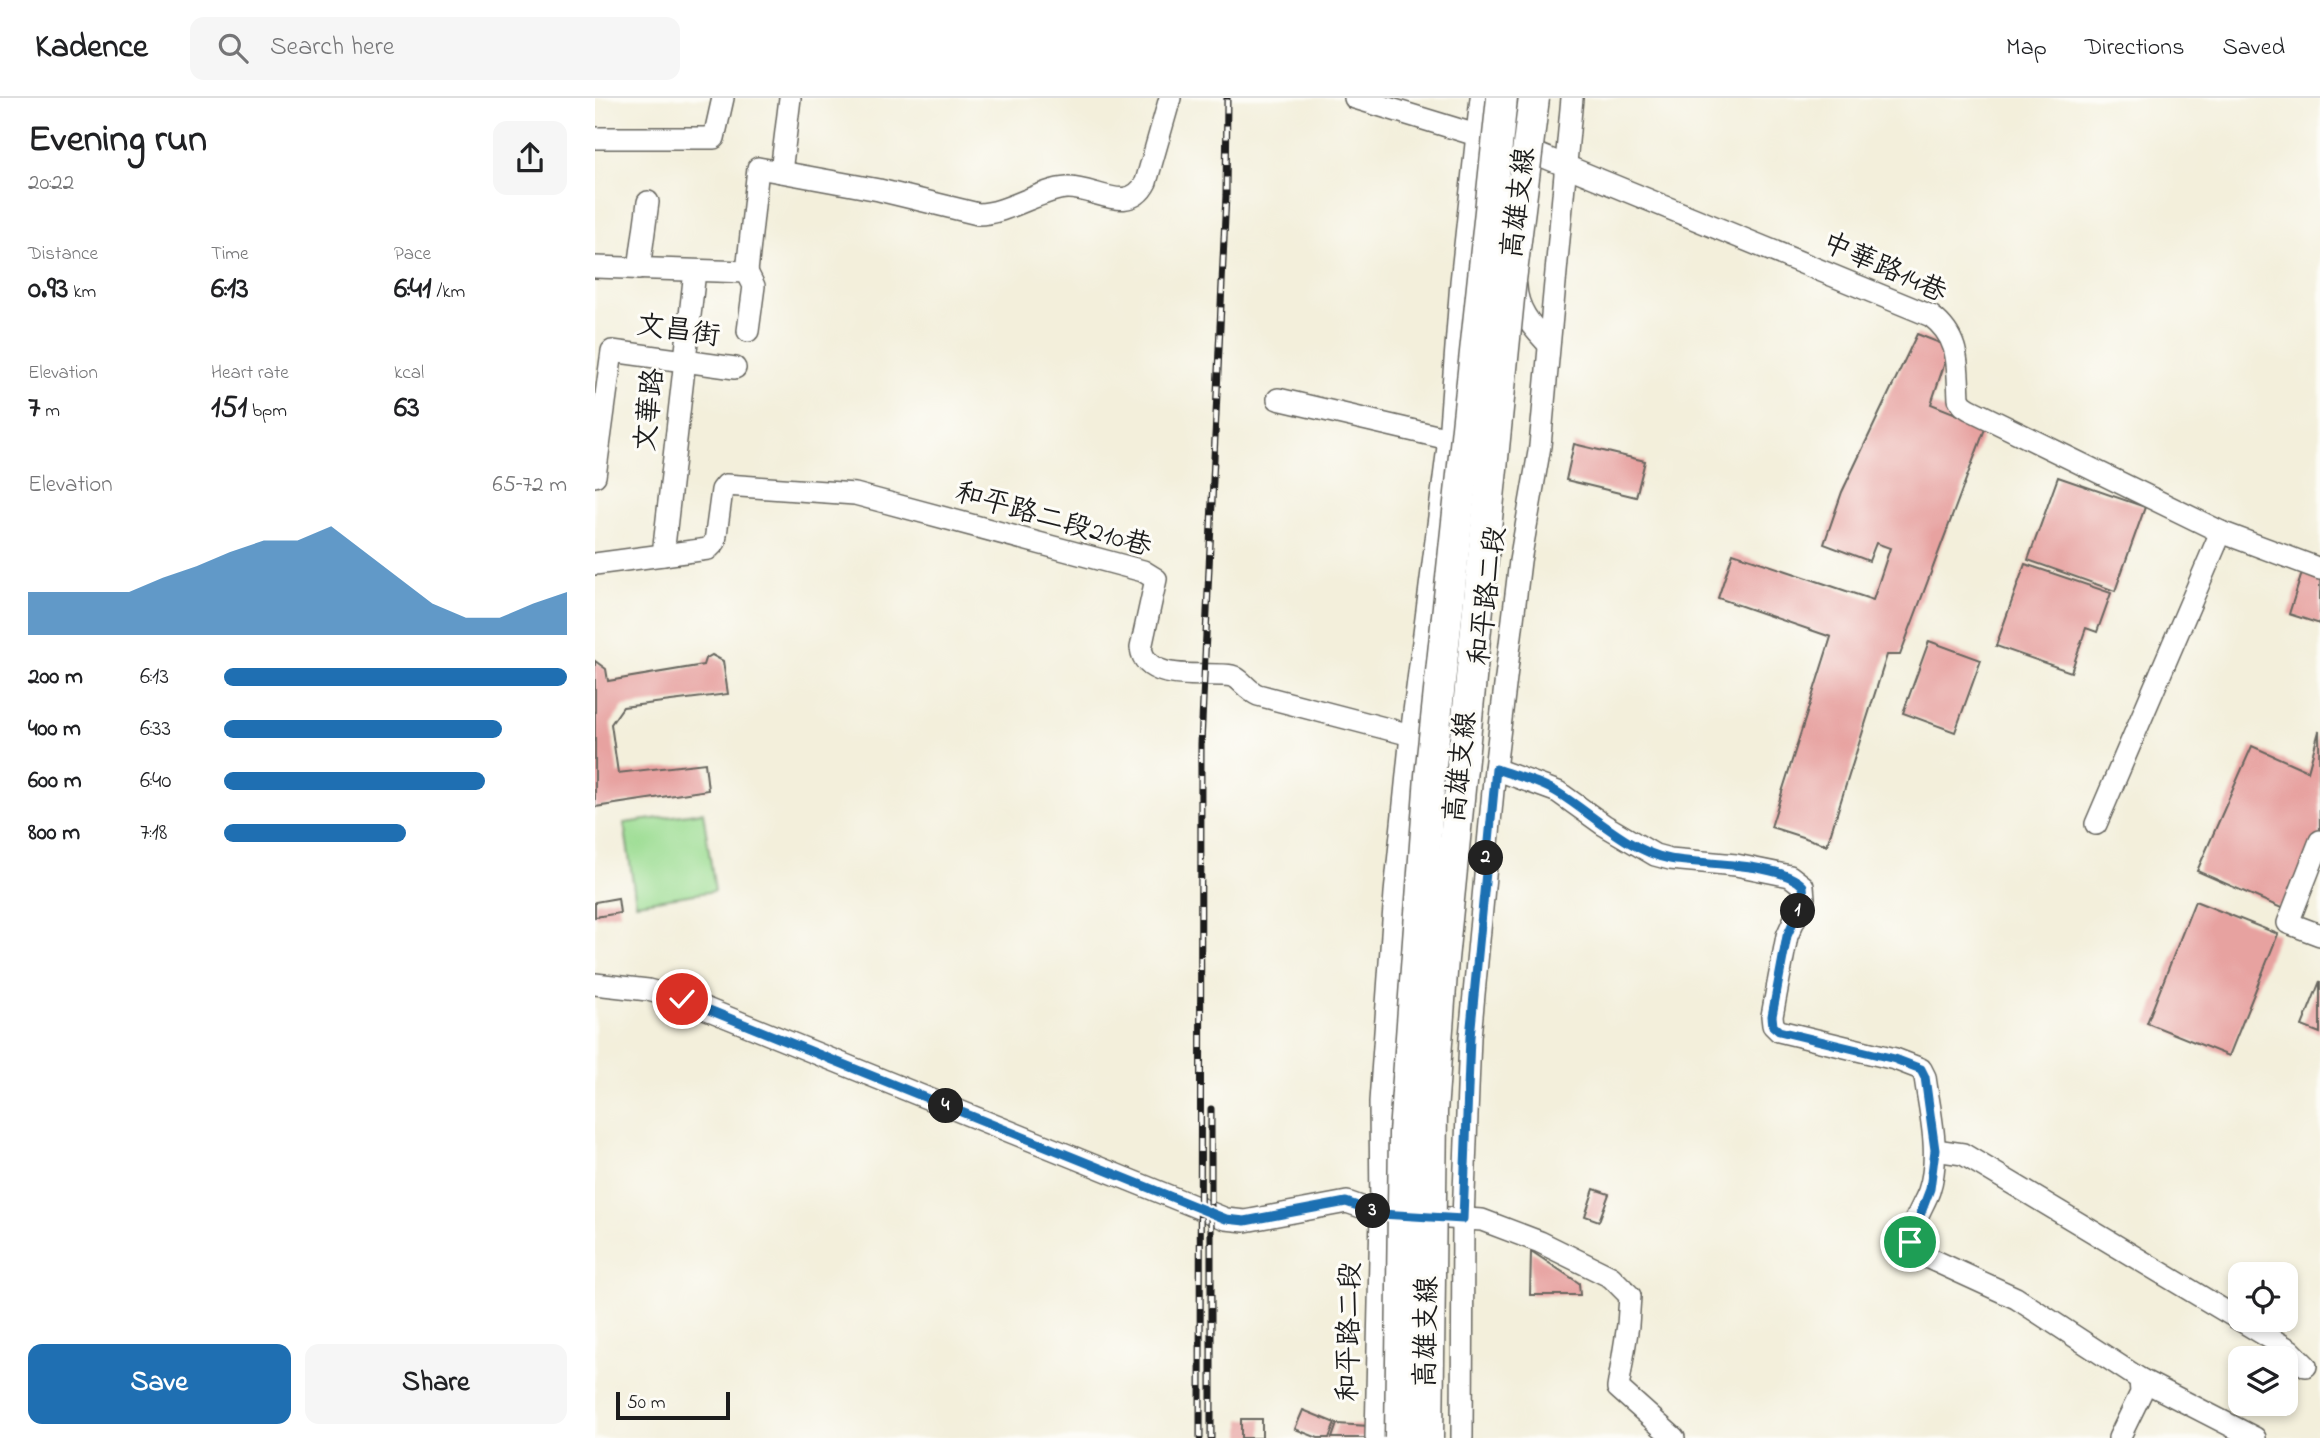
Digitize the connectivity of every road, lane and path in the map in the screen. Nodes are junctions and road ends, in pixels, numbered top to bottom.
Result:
1 (723, 98) edge
2 (790, 98) edge
3 (1170, 98) edge
4 (1355, 98) edge
5 (1481, 98) edge
6 (1502, 98) edge
7 (1534, 98) edge
8 (1572, 98) edge
9 (1477, 135) junction
10 (595, 138) edge
11 (1532, 152) junction
12 (1565, 165) junction
13 (781, 172) junction
14 (647, 202) dead end
15 (595, 267) edge
16 (639, 268) junction
17 (695, 271) junction
18 (747, 271) junction
19 (748, 331) dead end
20 (1548, 344) junction
21 (685, 361) junction
22 (735, 368) dead end
23 (1278, 399) dead end
24 (1449, 439) junction
25 (595, 475) edge
26 (2221, 531) junction
27 (663, 555) junction
28 (595, 564) edge
29 (2320, 569) edge
30 (1411, 735) junction
31 (1496, 769) junction
32 (2096, 824) dead end
33 (2320, 841) edge
34 (2320, 935) edge
35 (595, 984) edge
36 (1935, 1150) junction
37 (1381, 1214) junction
38 (1463, 1219) junction
39 (2306, 1366) dead end
40 (2140, 1379) junction
41 (1376, 1438) edge
42 (1401, 1438) edge
43 (1428, 1438) edge
44 (1462, 1438) edge
45 (1674, 1438) edge
46 (2119, 1438) edge
47 (2255, 1438) edge

1 - 10 street
2 - 13 street
3 - 13 street
4 - 9 street, 中華路14巷
5 - 9 street, 和平路二段
6 - 42 highway, 高雄支線, bridge
7 - 43 highway, 高雄支線, bridge
8 - 12 street, 和平路二段
9 - 11 street, 中華路14巷
9 - 24 street, 和平路二段
11 - 12 street, 中華路14巷
11 - 20 street
12 - 20 street, 和平路二段
12 - 26 street, 中華路14巷
13 - 18 street
14 - 16 street
15 - 16 street
16 - 17 street
17 - 18 street
17 - 21 street, 文華路
18 - 19 street
20 - 31 street, 和平路二段
21 - 22 street, 文昌街
21 - 25 street, 文昌街
21 - 27 street, 文華路
23 - 24 street
24 - 30 street, 和平路二段
26 - 29 street, 中華路14巷
26 - 32 street
27 - 28 street
27 - 30 street, 和平路二段210巷
30 - 37 street, 和平路二段
31 - 36 street
31 - 38 street, 和平路二段
33 - 34 street
35 - 37 street
36 - 39 street
36 - 40 street
37 - 38 street
37 - 41 street, 和平路二段
38 - 44 street, 和平路二段
38 - 45 street
40 - 46 street
40 - 47 street

